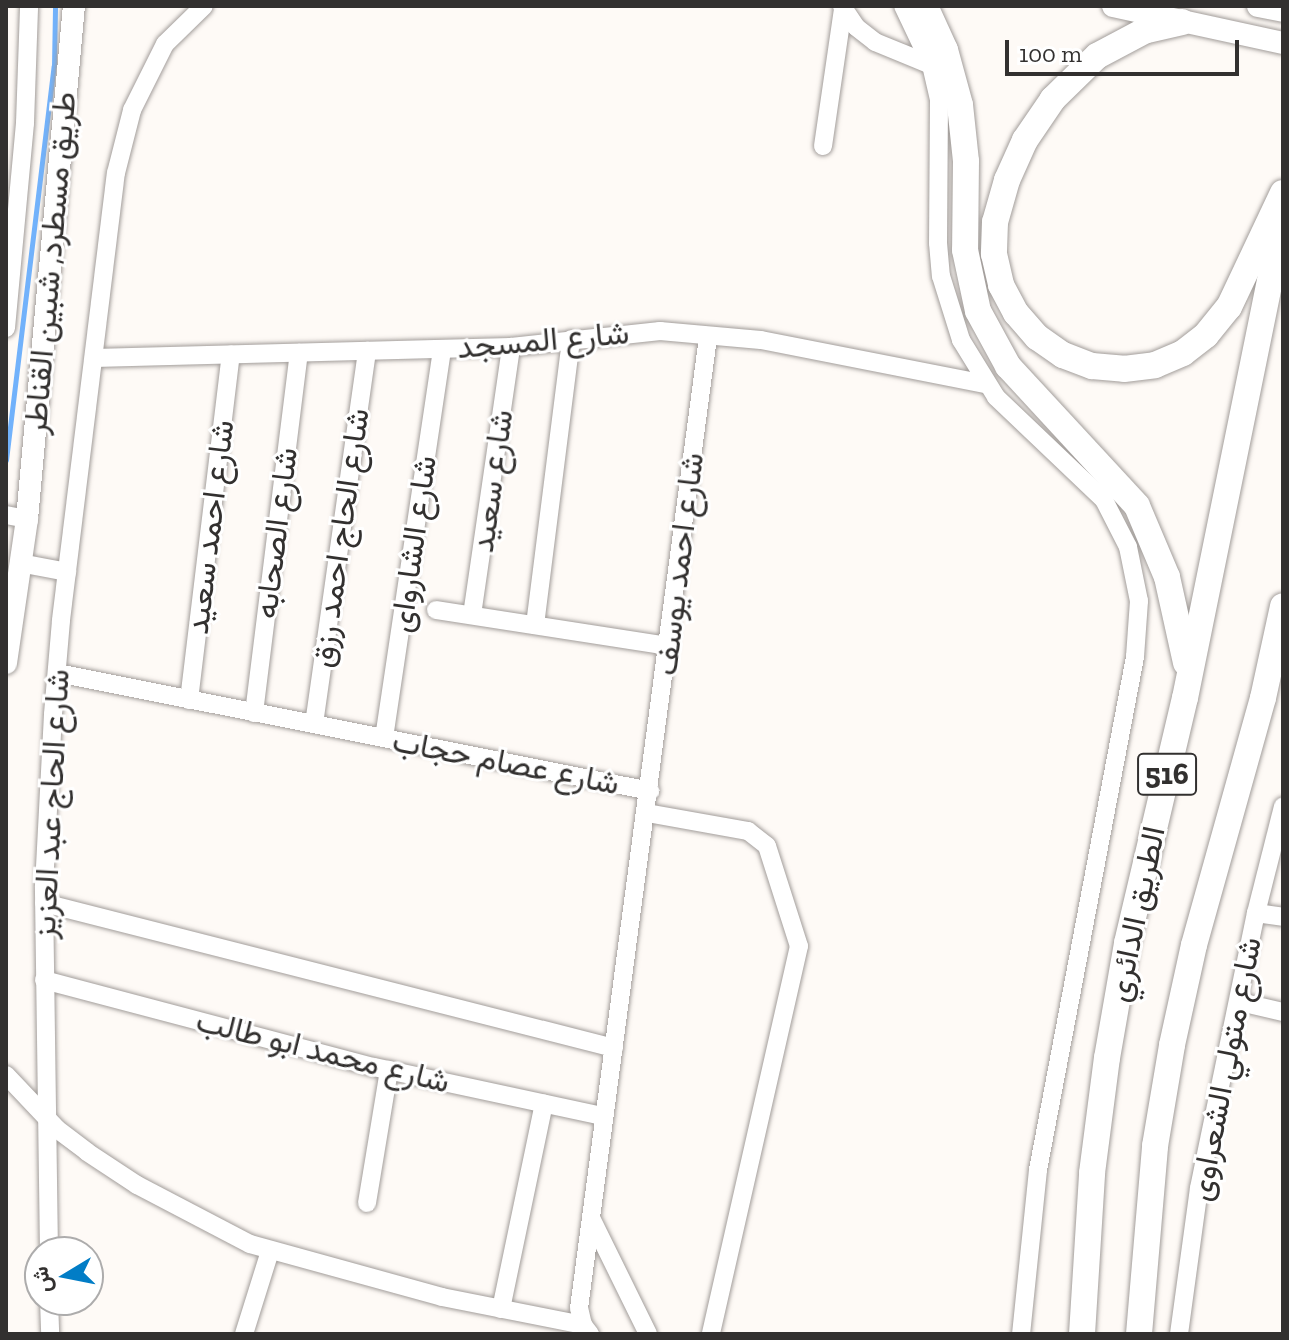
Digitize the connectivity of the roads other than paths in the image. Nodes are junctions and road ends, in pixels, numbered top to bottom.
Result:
1 (29, 6) edge
2 (74, 6) edge
3 (204, 6) edge
4 (903, 6) edge
5 (925, 6) edge
6 (1113, 6) edge
7 (1258, 6) edge
8 (842, 7) edge
9 (1283, 11) edge
10 (1182, 22) junction
11 (1283, 43) edge
12 (931, 65) junction
13 (15, 140) edge
14 (823, 146) dead end
15 (14, 179) edge
16 (1283, 193) edge
17 (1283, 218) edge
18 (6, 328) edge
19 (708, 337) junction
20 (571, 339) junction
21 (511, 347) junction
22 (442, 349) junction
23 (367, 351) junction
24 (299, 353) junction
25 (231, 355) junction
26 (94, 358) junction
27 (986, 384) junction
28 (16, 517) edge
29 (20, 563) junction
30 (67, 572) junction
31 (1283, 606) edge
32 (436, 610) dead end
33 (472, 615) junction
34 (535, 625) junction
35 (668, 646) junction
36 (6, 663) edge
37 (1283, 670) edge
38 (57, 673) junction
39 (1185, 698) junction
40 (1263, 698) junction
41 (189, 700) junction
42 (254, 713) junction
43 (314, 724) junction
44 (384, 738) junction
45 (650, 791) junction
46 (1283, 806) edge
47 (647, 813) junction
48 (44, 903) junction
49 (1256, 913) junction
50 (1283, 917) edge
51 (44, 980) junction
52 (1240, 1002) junction
53 (1283, 1012) edge
54 (614, 1048) junction
55 (389, 1070) junction
56 (6, 1075) edge
57 (544, 1103) junction
58 (603, 1116) junction
59 (46, 1118) junction
60 (367, 1203) dead end
61 (592, 1220) junction
62 (49, 1236) edge
63 (270, 1251) junction
64 (501, 1309) junction
65 (587, 1330) edge
66 (244, 1334) edge
67 (648, 1334) edge
68 (711, 1334) edge
69 (1021, 1334) edge
70 (1082, 1334) edge
71 (1139, 1334) edge
72 (1179, 1334) edge

1 - 13 street
2 - 28 main road, طريق مسطرد, شبين القناطر
3 - 26 street, شارع الحاج عبد العزيز
4 - 12 street
5 - 39 highway
6 - 10 main road
7 - 9 main road
8 - 12 street
8 - 14 street
10 - 11 main road
10 - 16 highway
12 - 27 street
13 - 15 street
15 - 18 street
17 - 39 highway, الطريق الدائري / 516
19 - 20 street, شارع المسجد
19 - 27 street, شارع المسجد
19 - 35 street, شارع احمد يوسف
20 - 21 street, شارع المسجد
20 - 34 street
21 - 22 street, شارع المسجد
21 - 33 street, شارع سعيد
22 - 23 street, شارع المسجد
22 - 44 street, شارع الشارواى
23 - 24 street, شارع المسجد
23 - 43 street, شارع الحاج احمد رزق
24 - 25 street, شارع المسجد
24 - 42 street, شارع الصحابه
25 - 26 street, شارع المسجد
25 - 41 street, شارع احمد سعيد
26 - 30 street, شارع الحاج عبد العزيز
27 - 69 street
28 - 29 main road, طريق مسطرد, شبين القناطر
29 - 30 street
29 - 36 main road, طريق مسطرد, شبين القناطر
30 - 38 street, شارع الحاج عبد العزيز
31 - 40 highway, الطريق الدائري / 516
32 - 33 street
33 - 34 street
34 - 35 street
35 - 45 street, شارع احمد يوسف
37 - 40 highway
38 - 41 street, شارع عصام حجاب
38 - 48 street, شارع الحاج عبد العزيز
39 - 70 highway, الطريق الدائري / 516
40 - 71 highway, الطريق الدائري / 516
41 - 42 street, شارع عصام حجاب
42 - 43 street, شارع عصام حجاب
43 - 44 street, شارع عصام حجاب
44 - 45 street, شارع عصام حجاب
45 - 47 street, شارع عصام حجاب
46 - 49 street, شارع متولي الشعراوى
47 - 54 street, شارع عصام حجاب
47 - 68 street
48 - 51 street, شارع الحاج عبد العزيز
48 - 54 street
49 - 50 street
49 - 52 street, شارع متولي الشعراوى
51 - 55 street, شارع محمد ابو طالب
51 - 59 street, شارع الحاج عبد العزيز
52 - 53 street
52 - 72 street, شارع متولي الشعراوى
54 - 58 street, شارع عصام حجاب
55 - 57 street, شارع محمد ابو طالب
55 - 60 street
56 - 59 street
57 - 58 street, شارع محمد ابو طالب
57 - 64 street
58 - 61 street, شارع عصام حجاب
59 - 62 street, شارع الحاج عبد العزيز
59 - 63 street
61 - 65 street, شارع عصام حجاب
61 - 67 street
63 - 64 street
63 - 66 street
64 - 65 street

